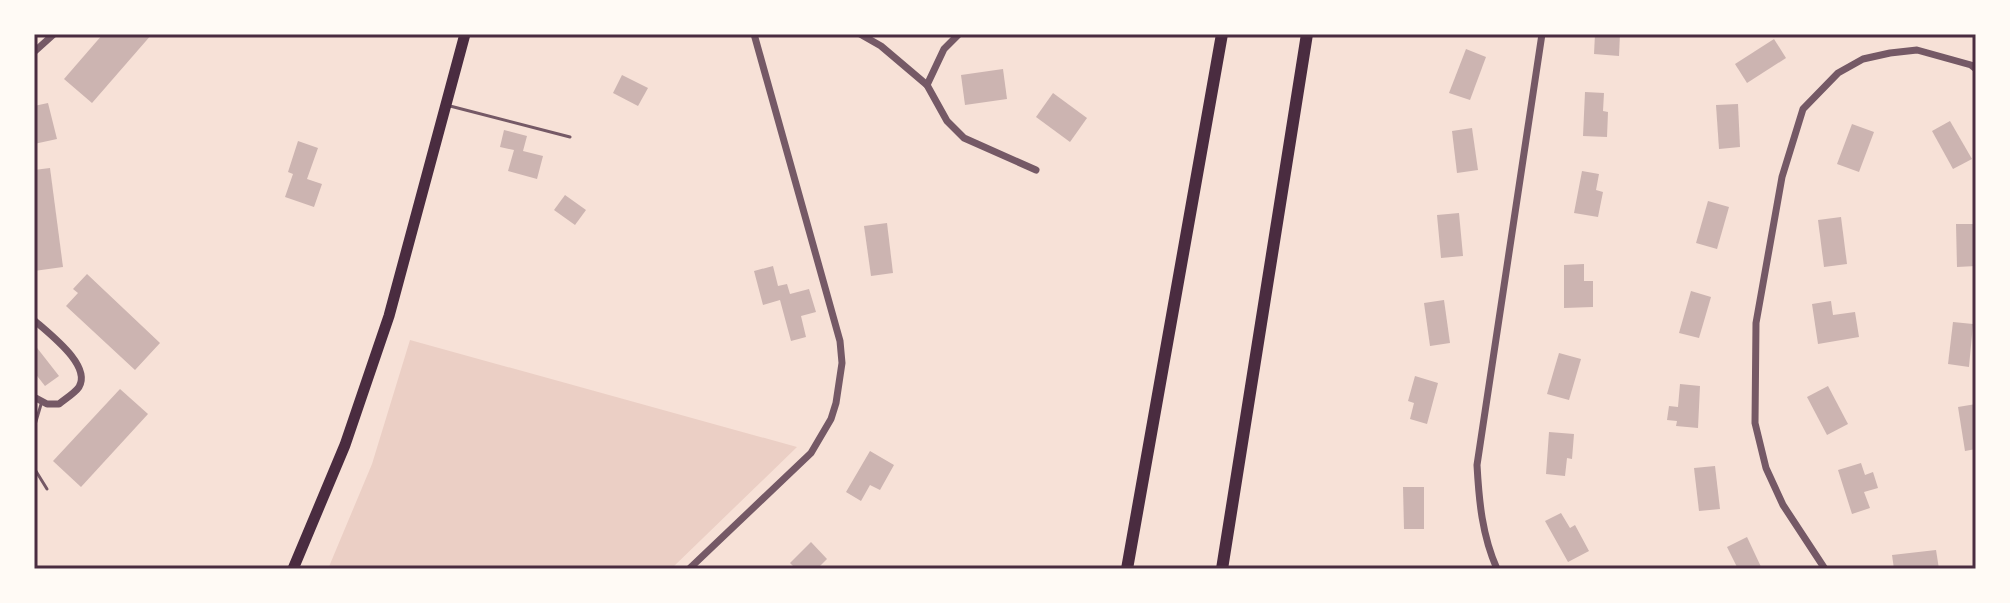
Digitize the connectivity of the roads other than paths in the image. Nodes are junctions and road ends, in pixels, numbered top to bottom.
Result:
1 (54, 34) edge
2 (465, 34) edge
3 (754, 34) edge
4 (860, 34) edge
5 (959, 34) edge
6 (1220, 34) edge
7 (1307, 34) edge
8 (1542, 34) edge
9 (34, 52) edge
10 (1976, 69) edge
11 (927, 85) junction
12 (446, 105) junction
13 (570, 137) dead end
14 (1036, 170) dead end
15 (34, 320) edge
16 (38, 399) edge
17 (34, 428) edge
18 (34, 468) edge
19 (47, 489) dead end
20 (293, 569) edge
21 (689, 569) edge
22 (1127, 569) edge
23 (1222, 569) edge
24 (1497, 569) edge
25 (1825, 569) edge

1 - 9 street
2 - 12 main road
3 - 21 street
4 - 11 street
5 - 11 street
6 - 22 highway
7 - 23 highway
8 - 24 street
10 - 25 street
11 - 14 street
12 - 13 lane
12 - 20 main road
15 - 16 street
16 - 17 lane
18 - 19 lane

